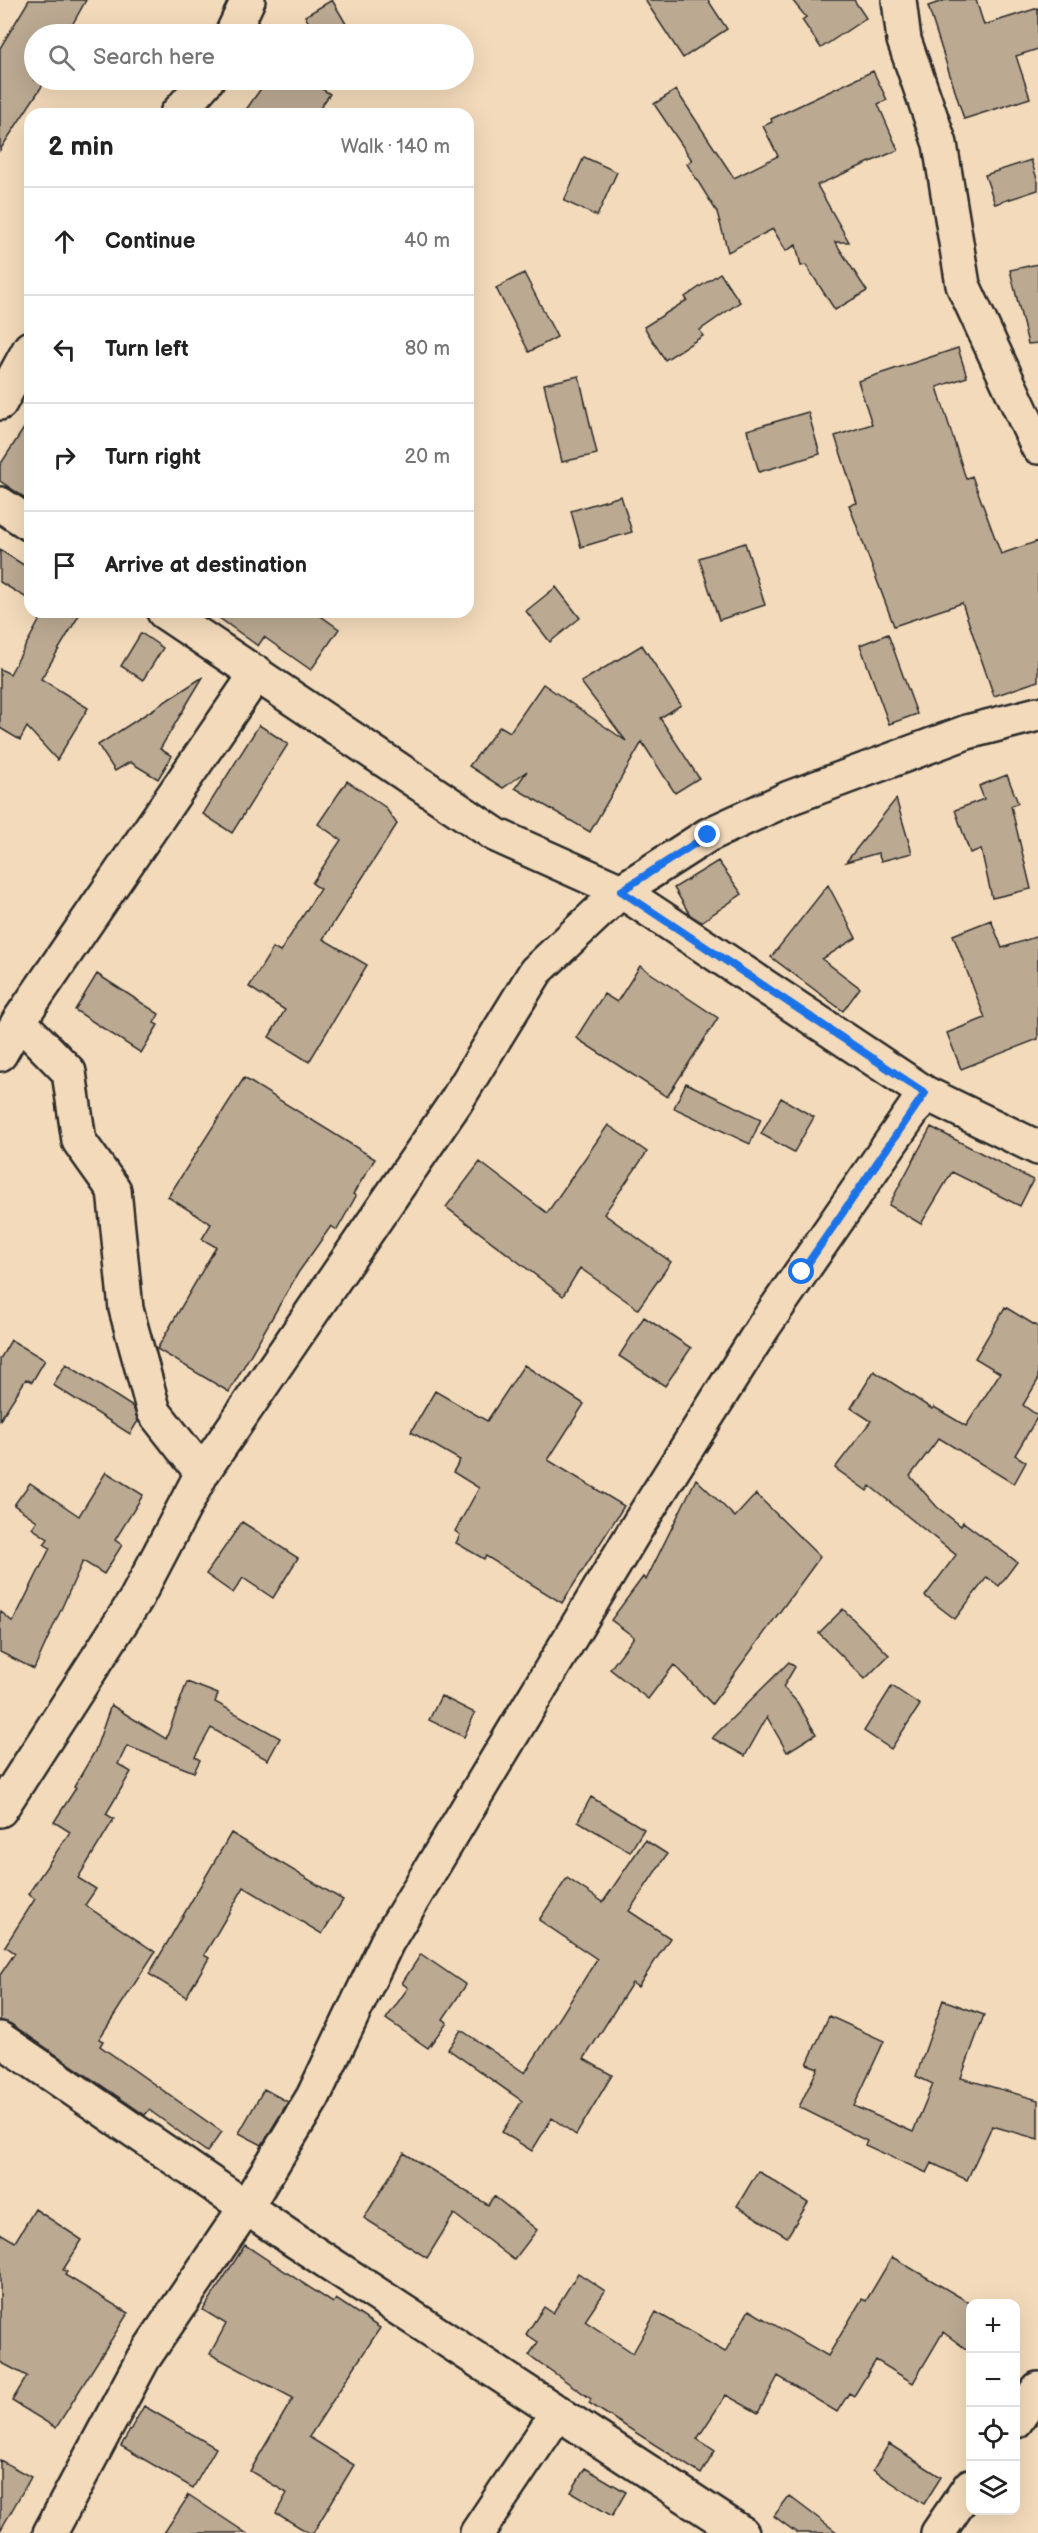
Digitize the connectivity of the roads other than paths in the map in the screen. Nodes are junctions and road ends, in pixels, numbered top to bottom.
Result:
1 (248, 0) edge
2 (899, 0) edge
3 (237, 24) edge
4 (198, 90) edge
5 (182, 108) edge
6 (24, 359) edge
7 (0, 403) edge
8 (1038, 447) edge
9 (0, 504) edge
10 (24, 520) edge
11 (173, 618) edge
12 (257, 673) junction
13 (1038, 714) edge
14 (621, 891) junction
15 (19, 1021) junction
16 (0, 1054) edge
17 (925, 1093) junction
18 (1038, 1148) edge
19 (202, 1473) junction
20 (0, 1810) edge
21 (0, 2039) edge
22 (246, 2207) junction
23 (1038, 2389) edge
24 (558, 2412) junction
25 (1020, 2415) edge
26 (966, 2492) edge
27 (50, 2533) edge
28 (477, 2533) edge
29 (742, 2533) edge
30 (938, 2533) edge

1 - 3 street
2 - 8 street
4 - 5 street
6 - 7 street
9 - 10 street
11 - 12 street
12 - 14 street
12 - 15 street
13 - 14 street
14 - 17 street
14 - 19 street
15 - 16 street
15 - 19 street
17 - 18 street
17 - 22 street
19 - 20 street
21 - 22 street
22 - 24 street
22 - 27 street
23 - 25 street
24 - 28 street
24 - 29 street
26 - 30 street

